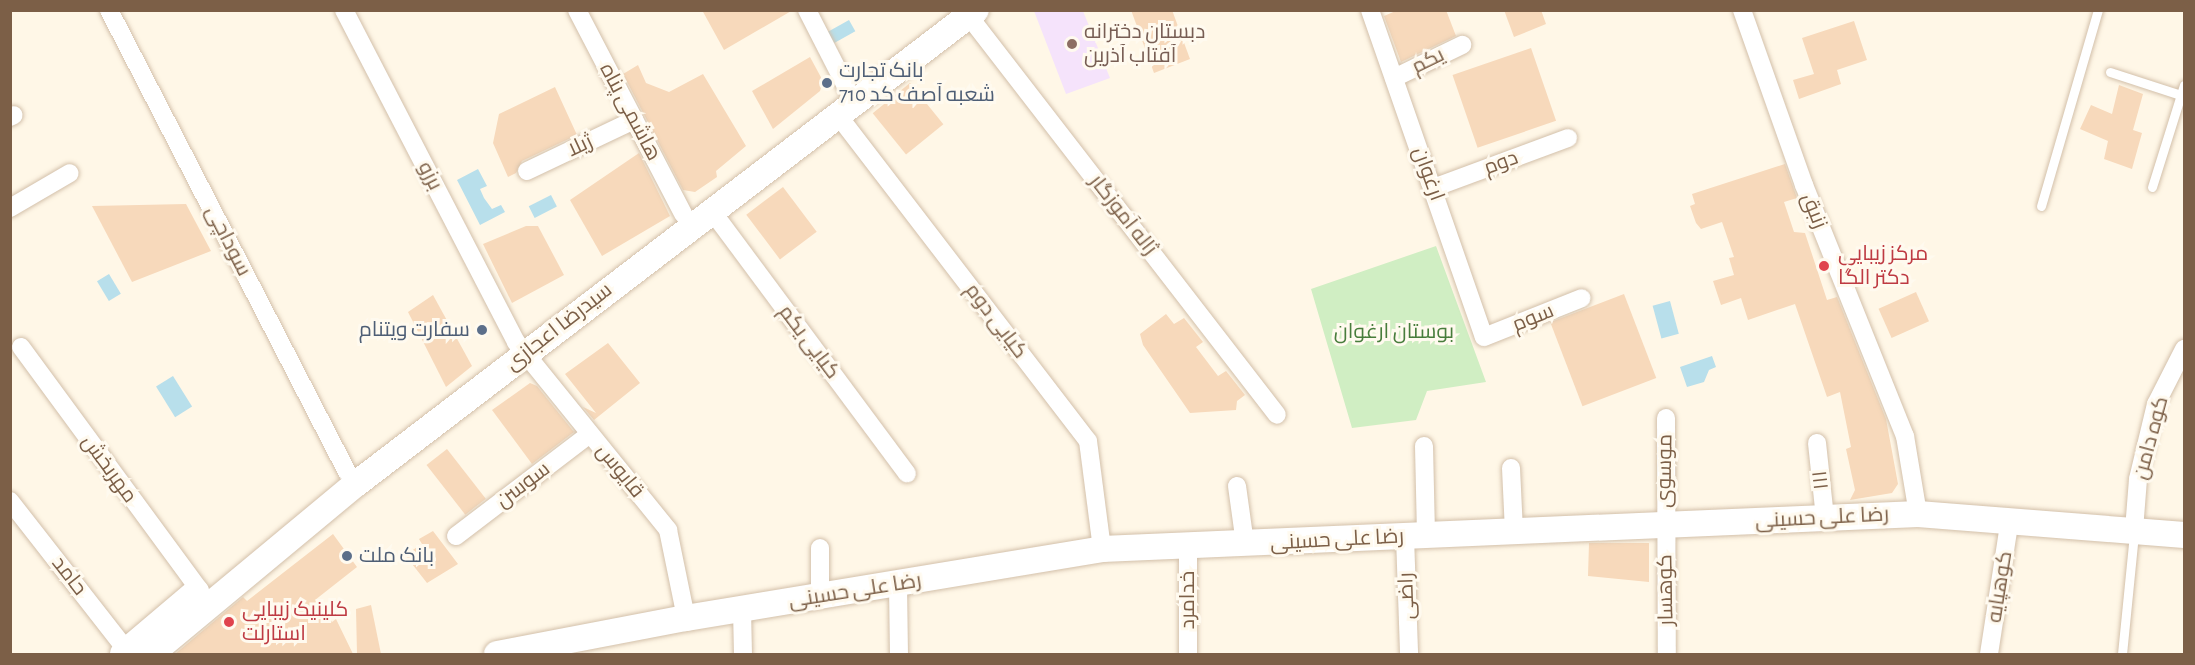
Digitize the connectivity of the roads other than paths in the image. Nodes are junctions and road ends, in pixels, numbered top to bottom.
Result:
1 (109, 10) edge
2 (344, 10) edge
3 (577, 10) edge
4 (807, 10) edge
5 (1370, 10) edge
6 (1742, 10) edge
7 (2098, 10) edge
8 (964, 12) edge
9 (1462, 45) dead end
10 (2110, 72) dead end
11 (1394, 78) junction
12 (2184, 85) edge
13 (847, 88) junction
14 (2183, 96) edge
15 (837, 114) junction
16 (634, 120) junction
17 (1568, 138) dead end
18 (527, 171) dead end
19 (70, 172) dead end
20 (2152, 187) dead end
21 (1433, 188) junction
22 (2041, 206) dead end
23 (10, 208) edge
24 (712, 211) junction
25 (683, 214) junction
26 (10, 215) edge
27 (10, 220) edge
28 (1582, 298) dead end
29 (1484, 337) joint
30 (21, 347) dead end
31 (520, 348) junction
32 (2184, 349) edge
33 (2180, 369) edge
34 (1277, 415) dead end
35 (1666, 418) dead end
36 (590, 434) junction
37 (1817, 443) dead end
38 (1424, 446) dead end
39 (1511, 468) dead end
40 (347, 472) junction
41 (907, 474) dead end
42 (1237, 486) dead end
43 (10, 501) edge
44 (1918, 514) junction
45 (1825, 518) junction
46 (2010, 519) junction
47 (1665, 525) junction
48 (2134, 531) junction
49 (1514, 532) junction
50 (2184, 535) edge
51 (456, 536) dead end
52 (1416, 536) junction
53 (1245, 544) junction
54 (1188, 546) junction
55 (820, 548) dead end
56 (1102, 549) junction
57 (898, 584) junction
58 (199, 589) junction
59 (820, 597) junction
60 (742, 610) junction
61 (686, 618) junction
62 (555, 648) edge
63 (134, 653) edge
64 (497, 654) edge
65 (743, 654) edge
66 (899, 654) edge
67 (1188, 654) edge
68 (1409, 654) edge
69 (1667, 654) edge
70 (1989, 654) edge
71 (2122, 654) edge

1 - 40 street, سوداچی
2 - 31 street, برزو
3 - 16 street, هاشمی پناه
4 - 13 street
5 - 11 street, ارغوان
6 - 44 street, زنبق
7 - 22 lane
8 - 13 main road, سیدرضا اعجازی
8 - 15 main road, سیدرضا اعجازی
8 - 34 street, ژاله آموزگار
9 - 11 street, یکم
10 - 14 lane
11 - 21 street, ارغوان
12 - 14 lane
13 - 25 main road, سیدرضا اعجازی
14 - 20 lane
15 - 24 main road, سیدرضا اعجازی
15 - 56 street, کیایی دوم
16 - 18 street, ژیلا
16 - 25 street, هاشمی پناه
17 - 21 street, دوم
19 - 23 street
21 - 29 street, ارغوان
24 - 31 main road, سیدرضا اعجازی
24 - 41 street, کیایی یکم
25 - 31 main road, سیدرضا اعجازی
26 - 27 street
28 - 29 street, سوم
30 - 58 street, مهربخش
31 - 36 street, قایوس
31 - 40 main road, سیدرضا اعجازی
31 - 63 main road, سیدرضا اعجازی
32 - 33 street, کوه دامن
33 - 48 street, کوه دامن
35 - 47 street, موسوی
36 - 51 street, سوسن
36 - 61 street, قایوس
37 - 45 street, ۱۱۱
38 - 52 street, راضی
39 - 49 street
40 - 58 main road, سیدرضا اعجازی
42 - 53 street
43 - 63 street, حامد
44 - 45 main road, رضا علی حسینی
44 - 46 main road, رضا علی حسینی
45 - 47 main road, رضا علی حسینی
46 - 48 main road, رضا علی حسینی
46 - 70 street, کوهپایه
47 - 49 main road, رضا علی حسینی
47 - 69 street, کوهسار
48 - 50 main road, رضا علی حسینی
48 - 71 lane
49 - 52 main road, رضا علی حسینی
52 - 53 main road, رضا علی حسینی
52 - 68 street, راضی
53 - 54 main road, رضا علی حسینی
54 - 56 main road, رضا علی حسینی
54 - 67 street, خدامرد
55 - 59 street
56 - 57 main road, رضا علی حسینی
57 - 59 main road, رضا علی حسینی
57 - 66 street
58 - 63 main road, سیدرضا اعجازی
59 - 60 main road, رضا علی حسینی
60 - 61 main road, رضا علی حسینی
60 - 65 street
61 - 62 main road, رضا علی حسینی
62 - 64 main road, رضا علی حسینی

